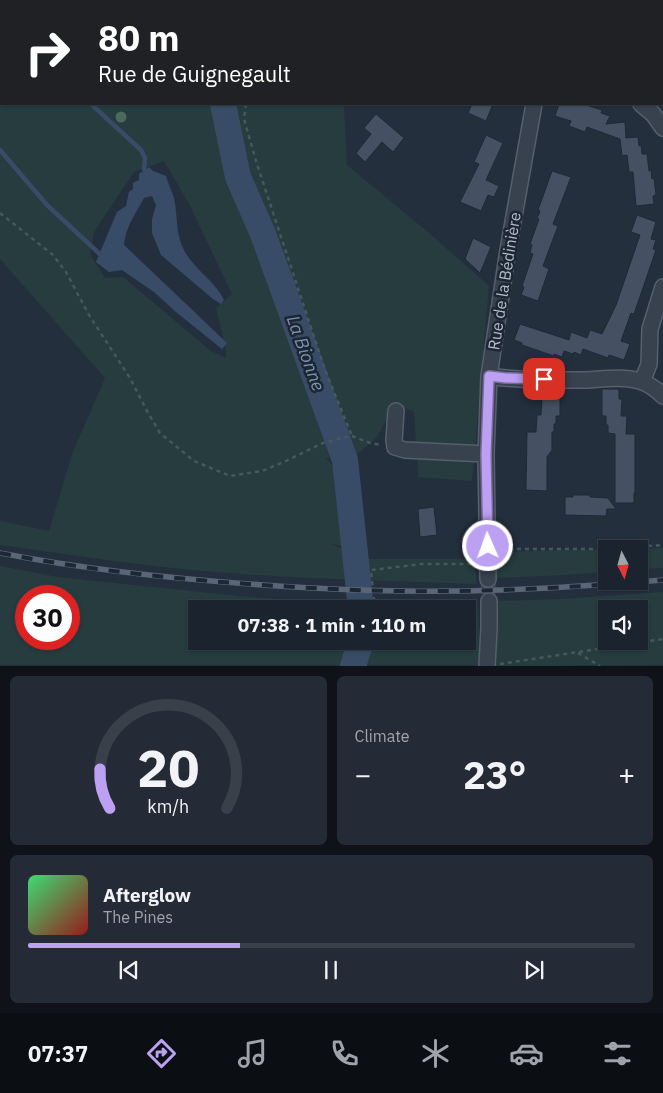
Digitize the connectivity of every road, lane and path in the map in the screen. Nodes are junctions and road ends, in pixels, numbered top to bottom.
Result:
1 (246, 105) edge
2 (534, 105) edge
3 (642, 105) edge
4 (663, 128) edge
5 (0, 213) edge
6 (663, 287) edge
7 (489, 376) junction
8 (642, 382) junction
9 (663, 396) edge
10 (396, 411) dead end
11 (352, 436) junction
12 (395, 447) junction
13 (486, 454) junction
14 (663, 545) edge
15 (488, 546) junction
16 (648, 546) edge
17 (598, 549) edge
18 (488, 572) joint
19 (374, 600) edge
20 (489, 601) tunnel mouth
21 (663, 639) edge
22 (577, 652) junction
23 (496, 665) edge
24 (488, 666) edge
25 (600, 666) edge

1 - 11 path
2 - 7 street, Rue de la Bédinière
3 - 4 street
5 - 11 path
6 - 8 street
7 - 8 street
7 - 13 street, Rue de la Bédinière
8 - 9 street
10 - 12 street
11 - 12 path
12 - 13 street
13 - 15 street, Rue de la Bédinière
14 - 16 path
15 - 17 path
15 - 18 street, Rue de la Bédinière
18 - 19 path
20 - 24 street
21 - 22 path
22 - 23 path
22 - 25 path

